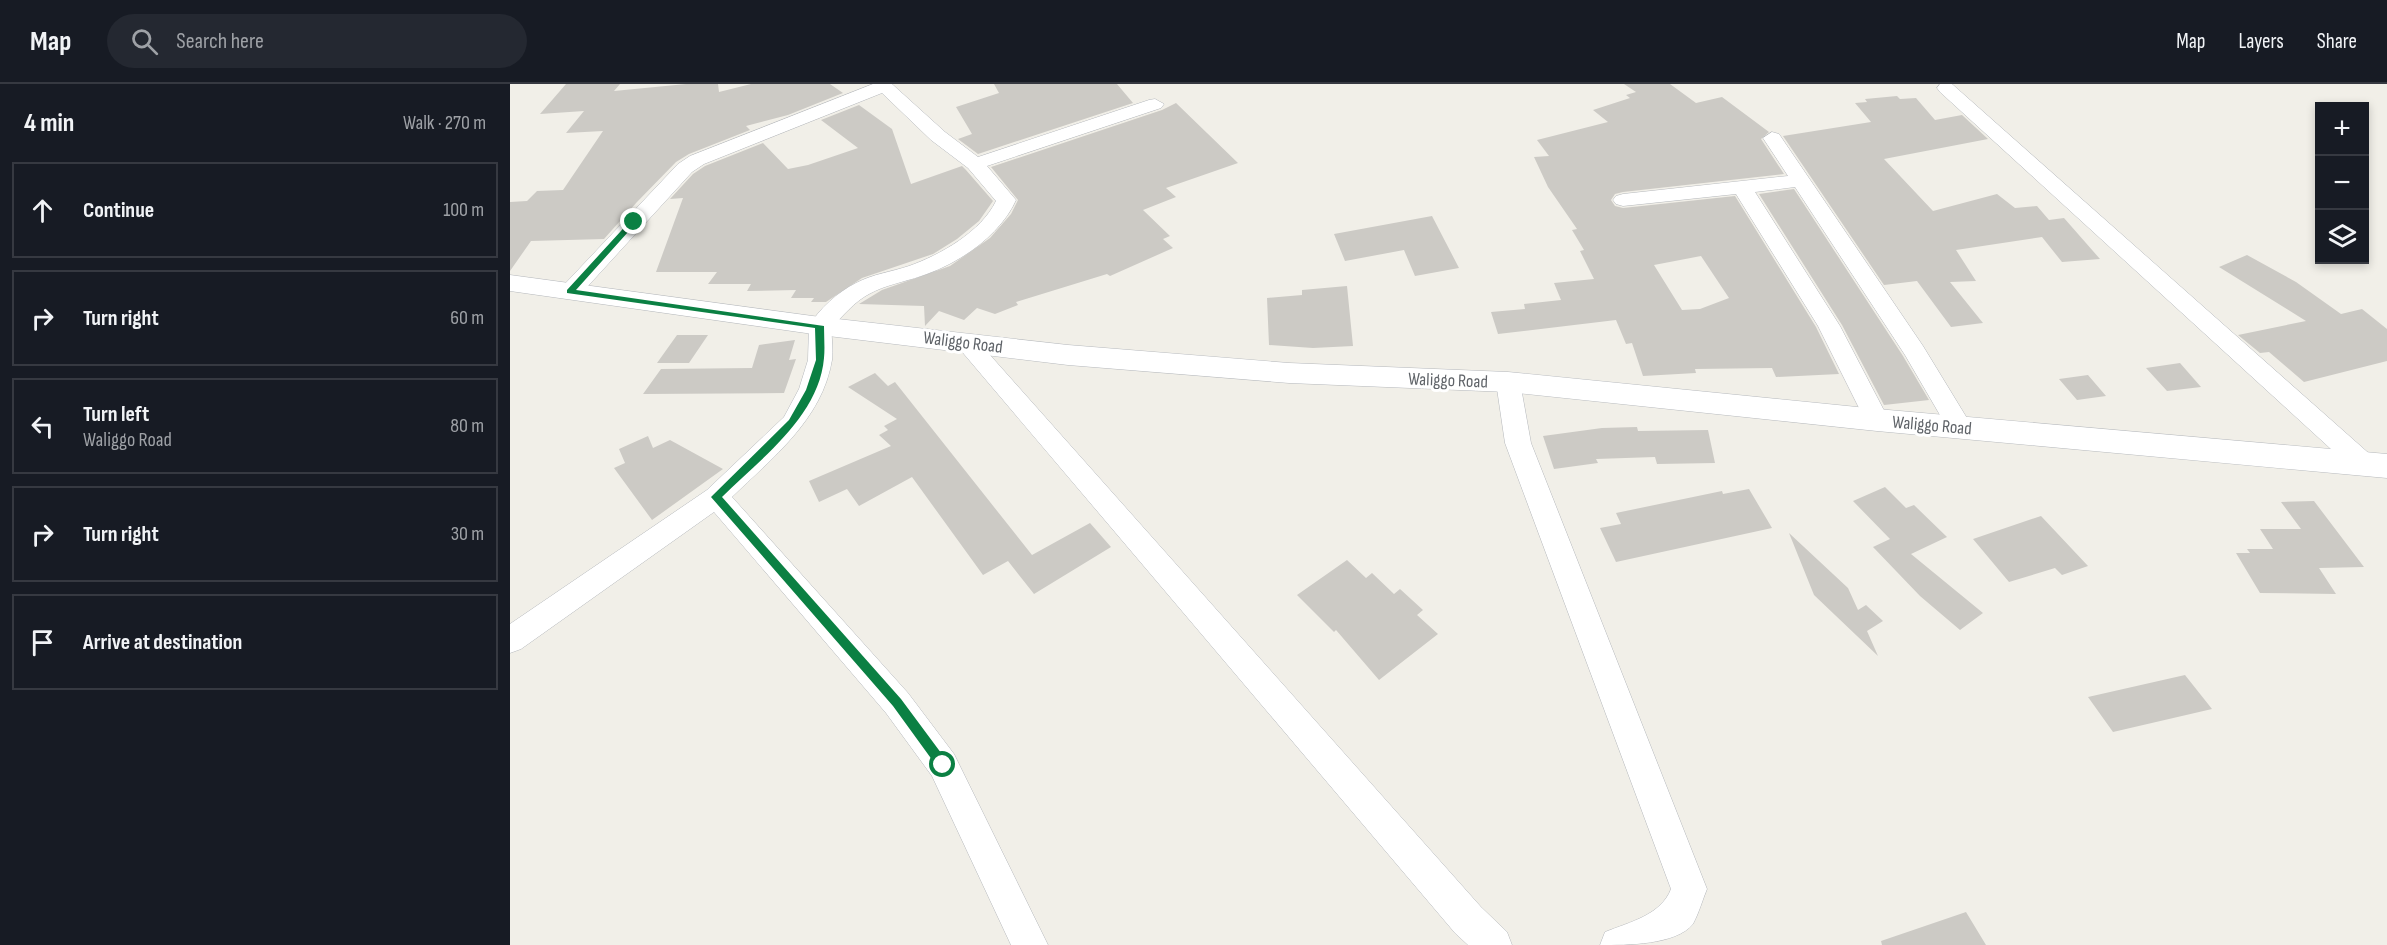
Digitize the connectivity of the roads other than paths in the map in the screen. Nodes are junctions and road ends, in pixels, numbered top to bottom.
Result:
1 (883, 85) edge
2 (1946, 88) dead end
3 (1155, 104) dead end
4 (1772, 138) dead end
5 (975, 164) junction
6 (1800, 181) junction
7 (1741, 186) junction
8 (1623, 200) dead end
9 (510, 283) edge
10 (570, 292) junction
11 (820, 326) junction
12 (966, 342) junction
13 (1508, 382) junction
14 (1878, 420) junction
15 (1960, 428) junction
16 (2375, 465) edge
17 (716, 497) junction
18 (510, 640) edge
19 (1030, 945) edge
20 (1494, 945) edge
21 (1618, 945) edge

1 - 5 street
1 - 10 street
2 - 16 street
3 - 5 street
4 - 6 street
5 - 11 street
6 - 7 street
6 - 15 street
7 - 8 street
7 - 14 street
9 - 10 street, Waliggo Road
10 - 11 street, Waliggo Road
11 - 12 street, Waliggo Road
11 - 17 street
12 - 13 street, Waliggo Road
12 - 20 street
13 - 14 street, Waliggo Road
13 - 21 street
14 - 15 street, Waliggo Road
15 - 16 street, Waliggo Road
17 - 18 street
17 - 19 street

